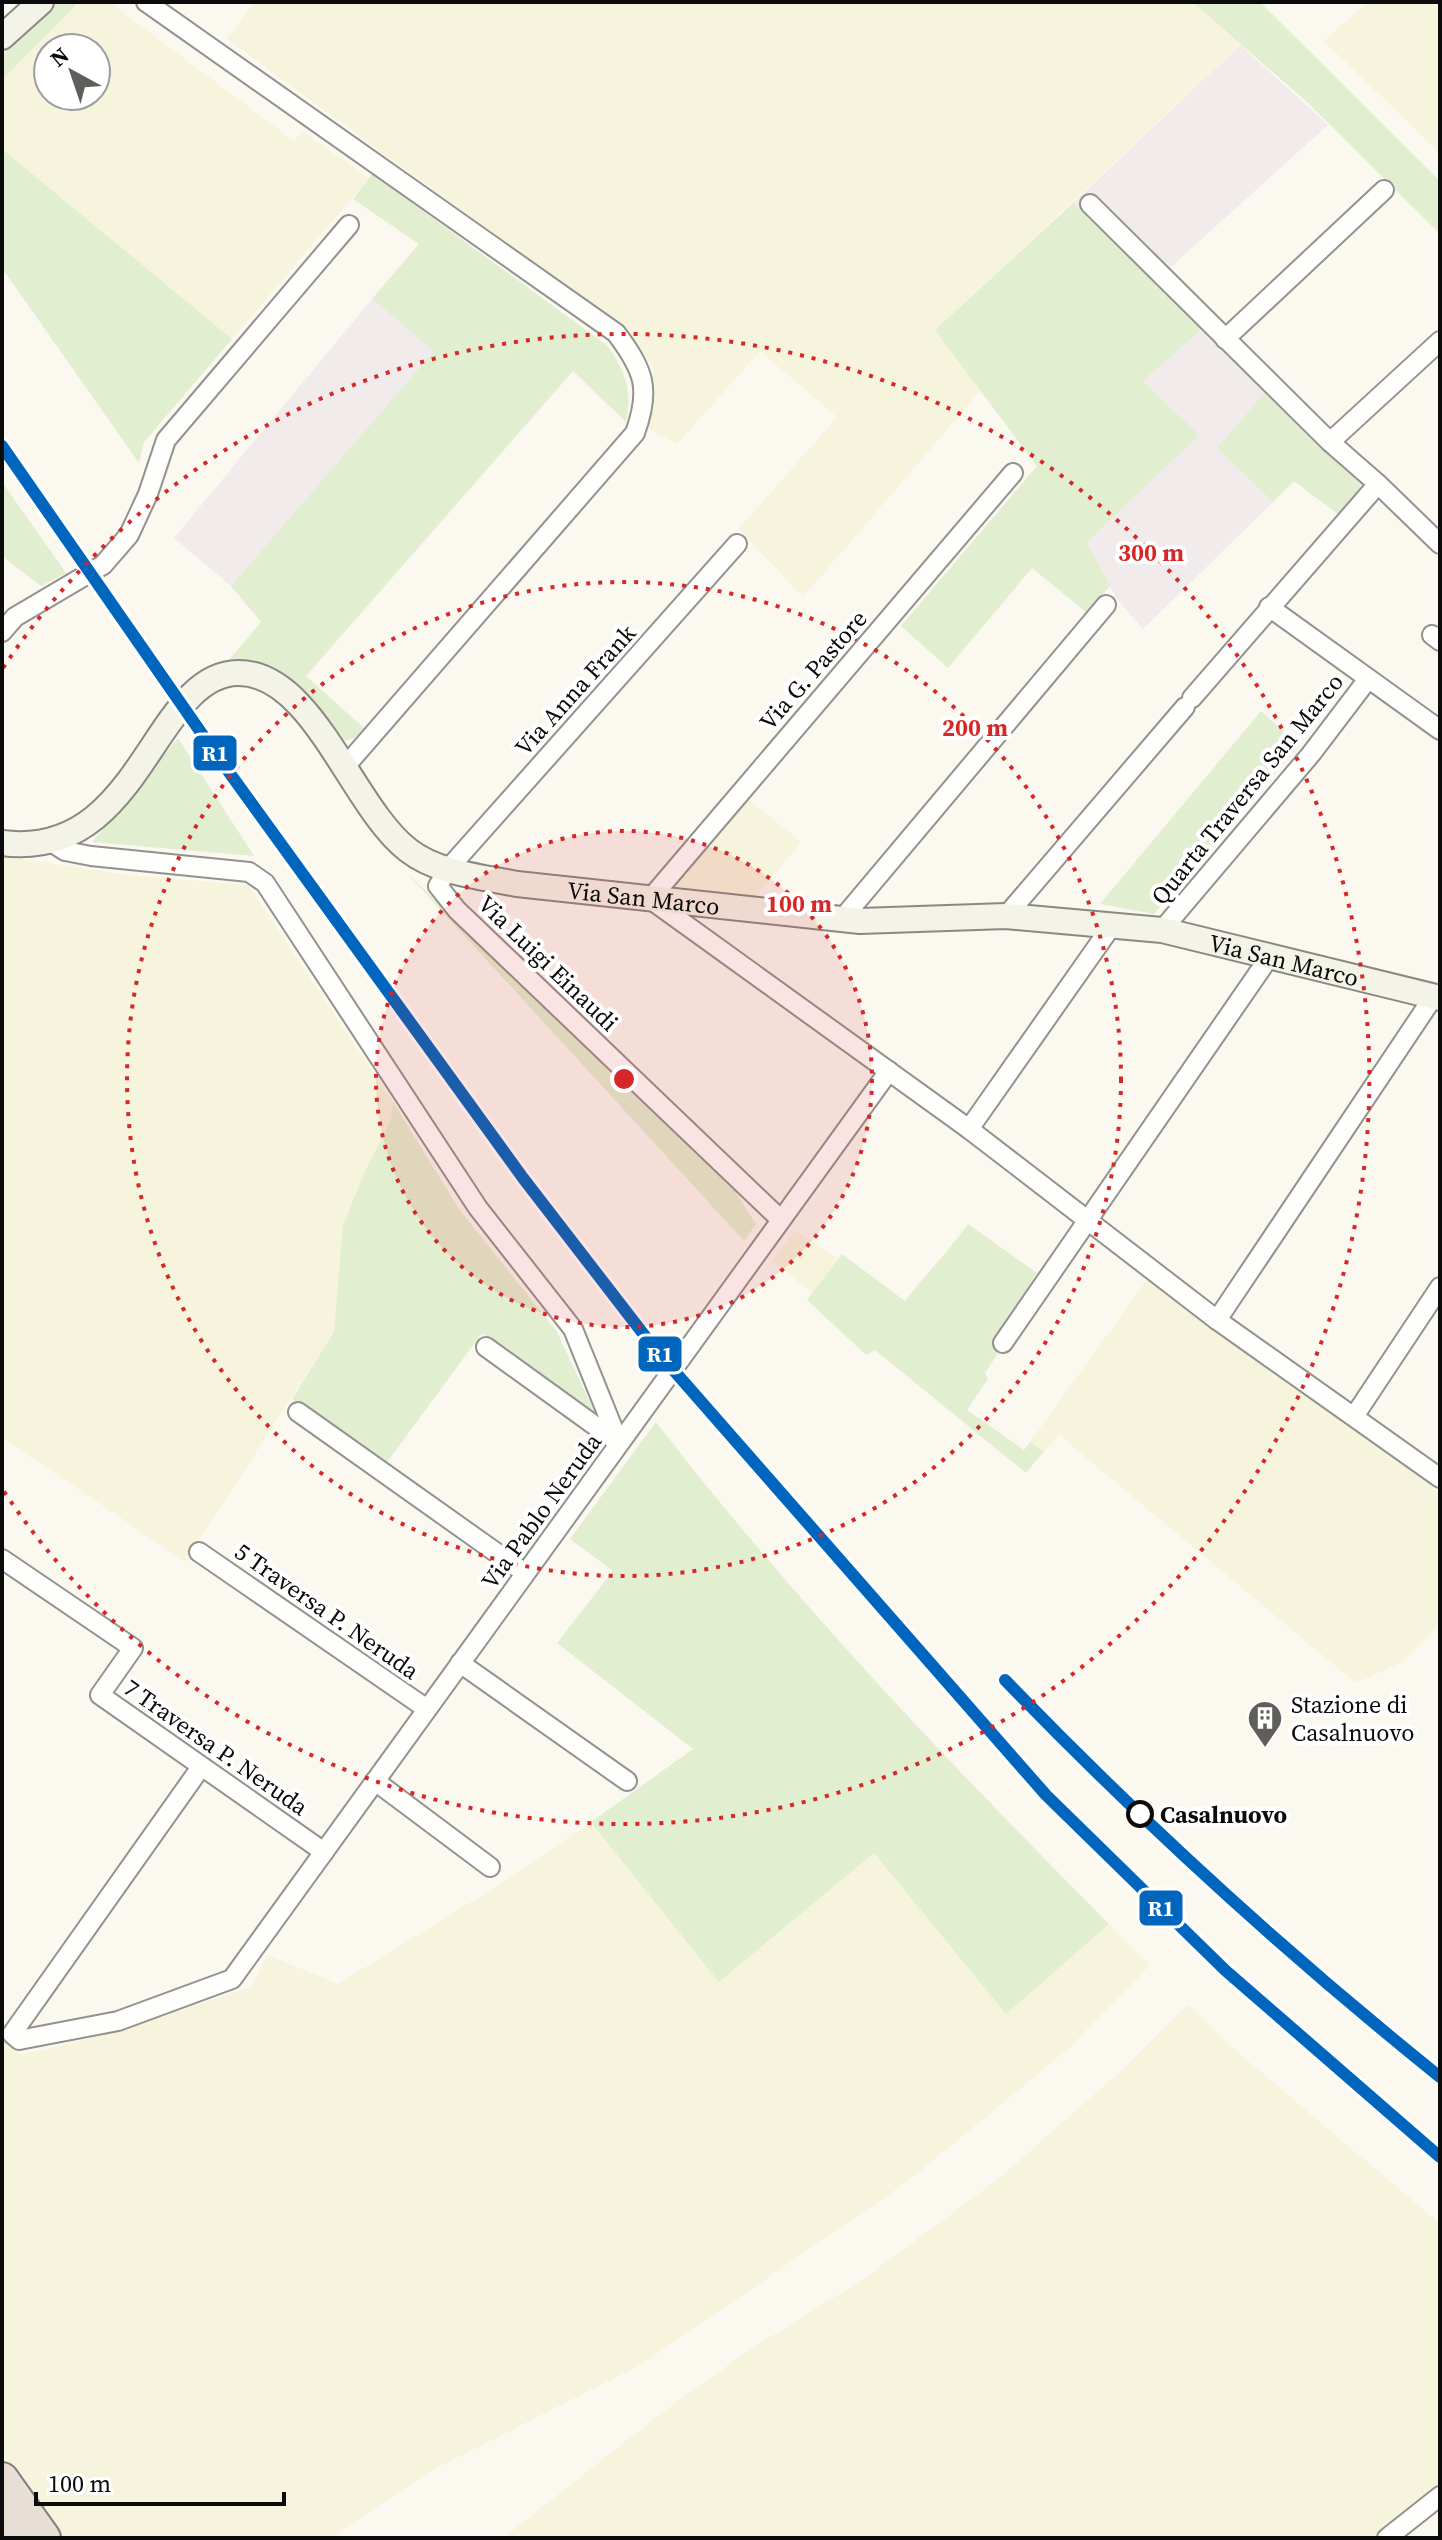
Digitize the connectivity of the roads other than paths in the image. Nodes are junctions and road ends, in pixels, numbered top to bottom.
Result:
1 (41, 2) edge
2 (146, 2) edge
3 (2, 37) edge
4 (1384, 190) dead end
5 (1090, 204) dead end
6 (349, 225) dead end
7 (1225, 339) junction
8 (1440, 341) edge
9 (1330, 442) junction
10 (1013, 473) dead end
11 (1378, 484) junction
12 (737, 544) dead end
13 (1440, 544) edge
14 (1106, 605) dead end
15 (1269, 607) junction
16 (2, 632) edge
17 (1368, 679) junction
18 (1440, 730) edge
19 (343, 769) junction
20 (51, 842) junction
21 (2, 843) edge
22 (448, 869) junction
23 (650, 899) junction
24 (1006, 916) junction
25 (842, 919) junction
26 (1113, 924) junction
27 (1162, 930) junction
28 (1270, 956) junction
29 (1437, 997) edge
30 (889, 1071) junction
31 (969, 1129) junction
32 (1088, 1217) junction
33 (781, 1220) junction
34 (1440, 1287) edge
35 (1217, 1320) junction
36 (1003, 1343) dead end
37 (486, 1347) dead end
38 (298, 1412) dead end
39 (1355, 1415) junction
40 (619, 1443) junction
41 (1440, 1478) edge
42 (199, 1552) dead end
43 (2, 1559) edge
44 (525, 1573) junction
45 (460, 1663) junction
46 (427, 1709) junction
47 (201, 1767) junction
48 (375, 1781) junction
49 (627, 1781) dead end
50 (324, 1852) junction
51 (490, 1867) dead end
52 (2, 2479) edge
53 (1440, 2496) edge
54 (2, 2521) edge
55 (13, 2538) edge
56 (44, 2538) edge
57 (1387, 2538) edge

1 - 3 main road
2 - 19 street
4 - 7 street
5 - 7 street
6 - 16 street
7 - 9 street
8 - 9 street
9 - 11 street
10 - 23 street, Via G. Pastore
11 - 13 street
11 - 15 street
12 - 22 street, Via Anna Frank
14 - 25 street
15 - 17 street
15 - 24 street
17 - 18 street
17 - 27 street, Quarta Traversa San Marco
19 - 20 main road, Via San Marco
19 - 22 main road, Via San Marco
20 - 21 main road, Via San Marco
20 - 40 street
22 - 23 main road, Via San Marco
22 - 33 street, Via Luigi Einaudi
23 - 25 main road, Via San Marco
23 - 30 street
24 - 25 main road, Via San Marco
24 - 26 main road, Via San Marco
26 - 27 main road, Via San Marco
26 - 31 street
27 - 28 main road, Via San Marco
28 - 29 main road, Via San Marco
28 - 32 street
29 - 35 street
30 - 31 street
30 - 33 street, Via Pablo Neruda
31 - 32 street
32 - 35 street
32 - 36 street
33 - 40 street, Via Pablo Neruda
34 - 39 street
35 - 39 street
37 - 40 street
38 - 44 street
39 - 41 street
40 - 44 street, Via Pablo Neruda
42 - 46 street, 5 Traversa P. Neruda
43 - 47 street, 7 Traversa P. Neruda
44 - 45 street, Via Pablo Neruda
45 - 46 street, Via Pablo Neruda
45 - 49 street
46 - 48 street, Via Pablo Neruda
47 - 50 street, 7 Traversa P. Neruda
47 - 50 street, Via Pablo Neruda
48 - 50 street, Via Pablo Neruda
48 - 51 street
52 - 56 highway
53 - 57 street
54 - 55 highway

